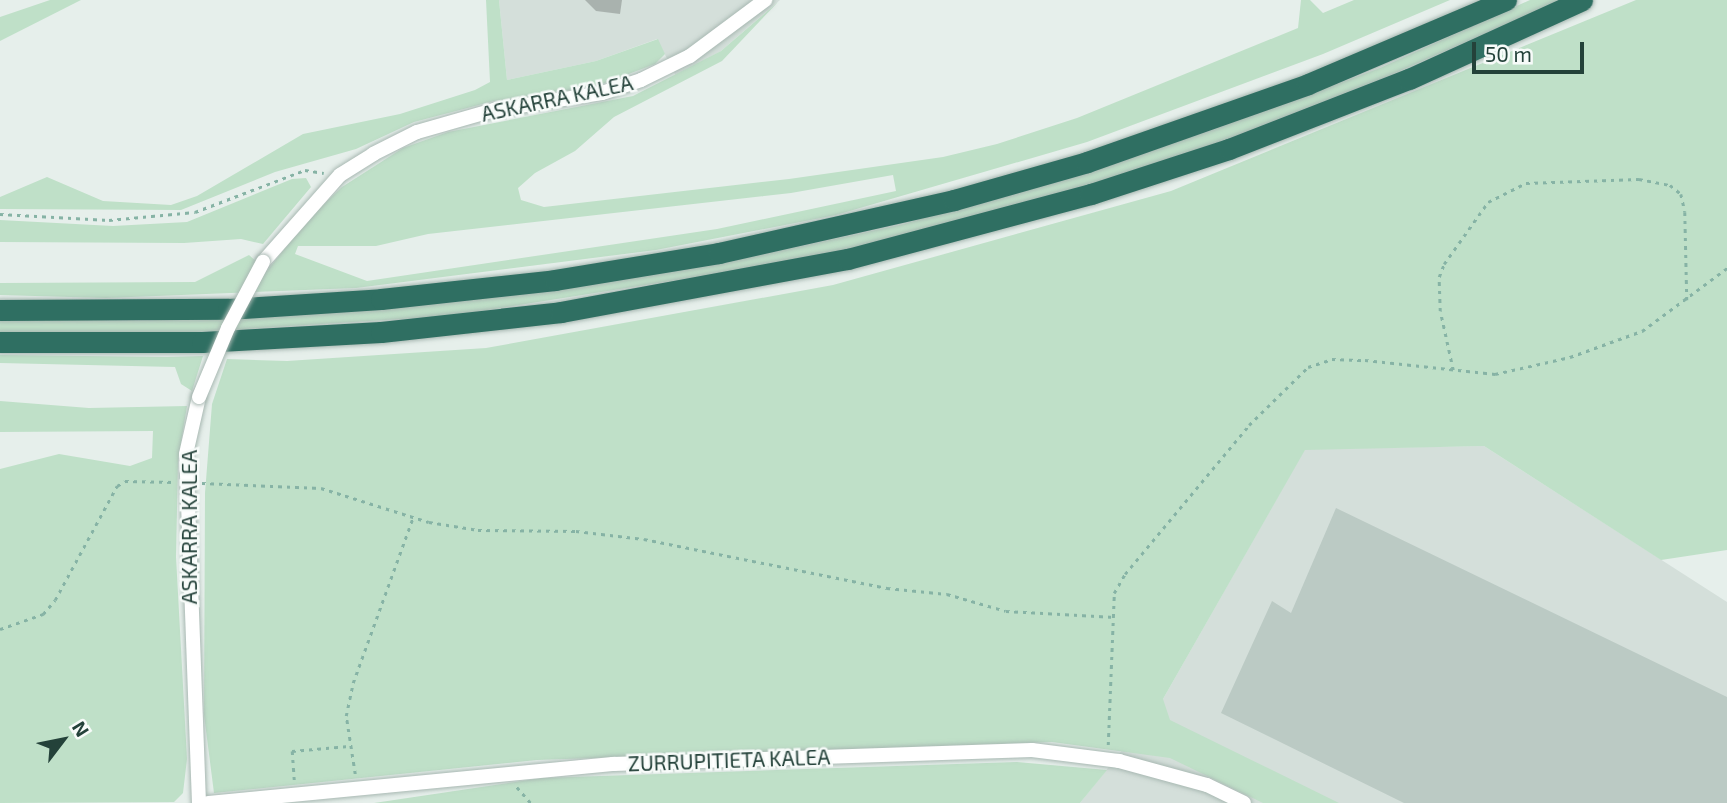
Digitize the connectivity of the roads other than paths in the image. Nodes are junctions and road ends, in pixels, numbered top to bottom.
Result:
1 (765, 0) edge
2 (1506, 0) edge
3 (1582, 0) edge
4 (0, 310) edge
5 (0, 342) edge
6 (199, 803) edge
7 (208, 803) edge
8 (1244, 803) edge

1 - 6 street, ASKARRA KALEA, bridge
2 - 4 highway
3 - 5 highway
7 - 8 street, ZURRUPITIETA KALEA

